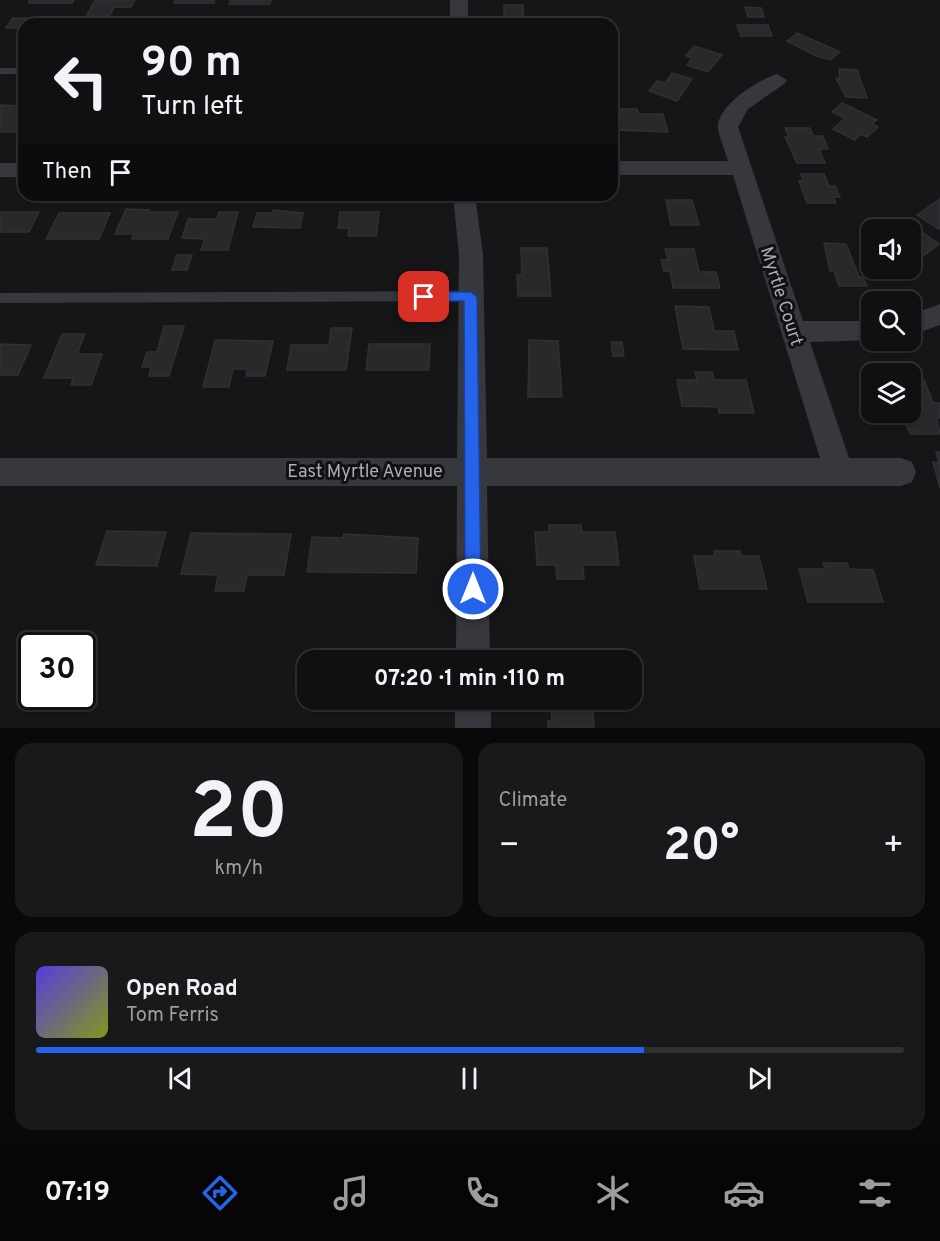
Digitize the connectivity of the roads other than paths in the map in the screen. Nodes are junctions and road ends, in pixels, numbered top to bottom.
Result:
1 (459, 0) edge
2 (459, 18) edge
3 (0, 71) edge
4 (18, 71) edge
5 (777, 80) dead end
6 (618, 168) edge
7 (740, 168) junction
8 (0, 170) edge
9 (18, 170) edge
10 (465, 201) edge
11 (471, 297) junction
12 (0, 298) edge
13 (940, 314) edge
14 (921, 322) edge
15 (861, 331) edge
16 (794, 332) junction
17 (0, 471) edge
18 (473, 471) junction
19 (839, 472) junction
20 (901, 472) dead end
21 (473, 650) edge
22 (473, 710) edge
23 (473, 728) edge

1 - 2 street
3 - 4 lane
5 - 7 street, Myrtle Court
6 - 7 street
7 - 16 street, Myrtle Court
8 - 9 street
10 - 11 street
11 - 12 lane
11 - 18 street
13 - 14 street
15 - 16 street
16 - 19 street, Myrtle Court
17 - 18 street, East Myrtle Avenue
18 - 19 street, East Myrtle Avenue
18 - 21 street
19 - 20 street
22 - 23 street

